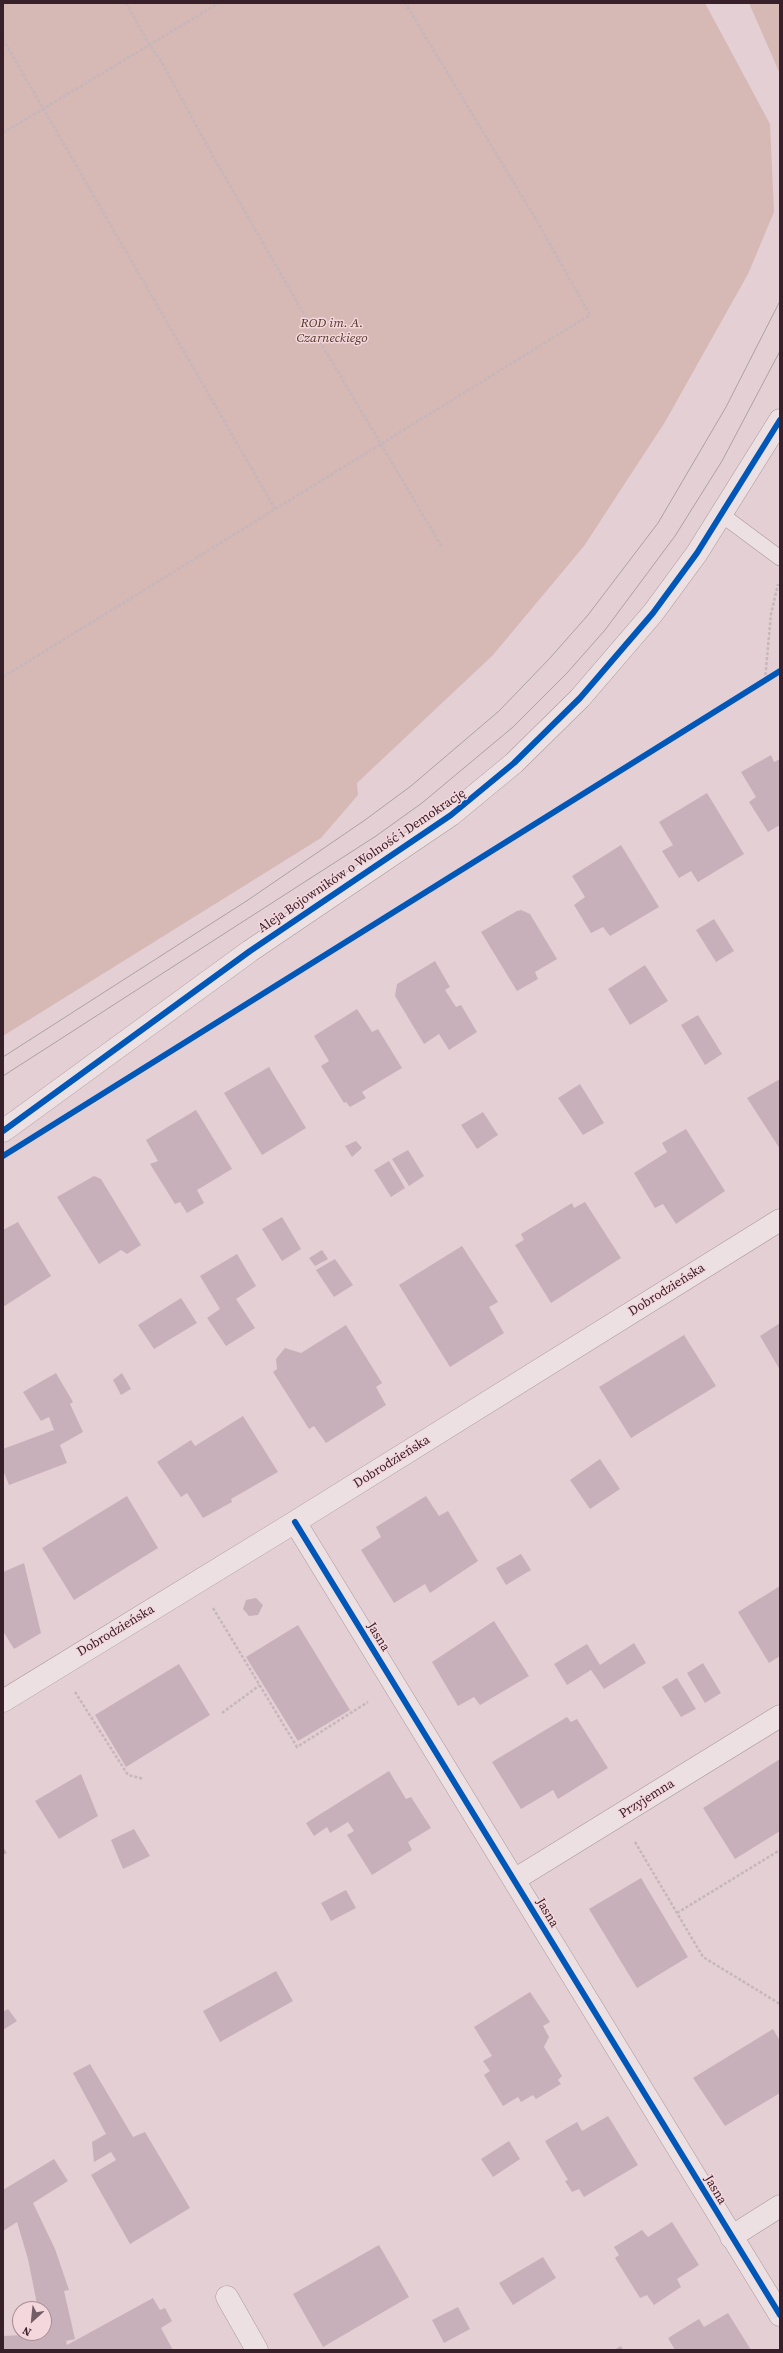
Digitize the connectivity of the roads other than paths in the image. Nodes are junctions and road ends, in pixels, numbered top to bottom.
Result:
1 (780, 420) edge
2 (722, 515) junction
3 (780, 558) edge
4 (3, 1131) edge
5 (780, 1220) edge
6 (295, 1522) junction
7 (3, 1701) edge
8 (780, 1716) edge
9 (514, 1880) junction
10 (780, 2206) edge
11 (731, 2237) junction
12 (228, 2297) dead end
13 (780, 2315) edge
14 (256, 2350) edge

1 - 2 street, Aleja Bojowników o Wolność i Demokrację
2 - 3 lane
2 - 4 street, Aleja Bojowników o Wolność i Demokrację
5 - 6 street, Dobrodzieńska
6 - 7 street, Dobrodzieńska
6 - 9 street, Jasna
8 - 9 street, Przyjemna
9 - 11 street, Jasna
10 - 11 street
11 - 13 street, Jasna
12 - 14 street

